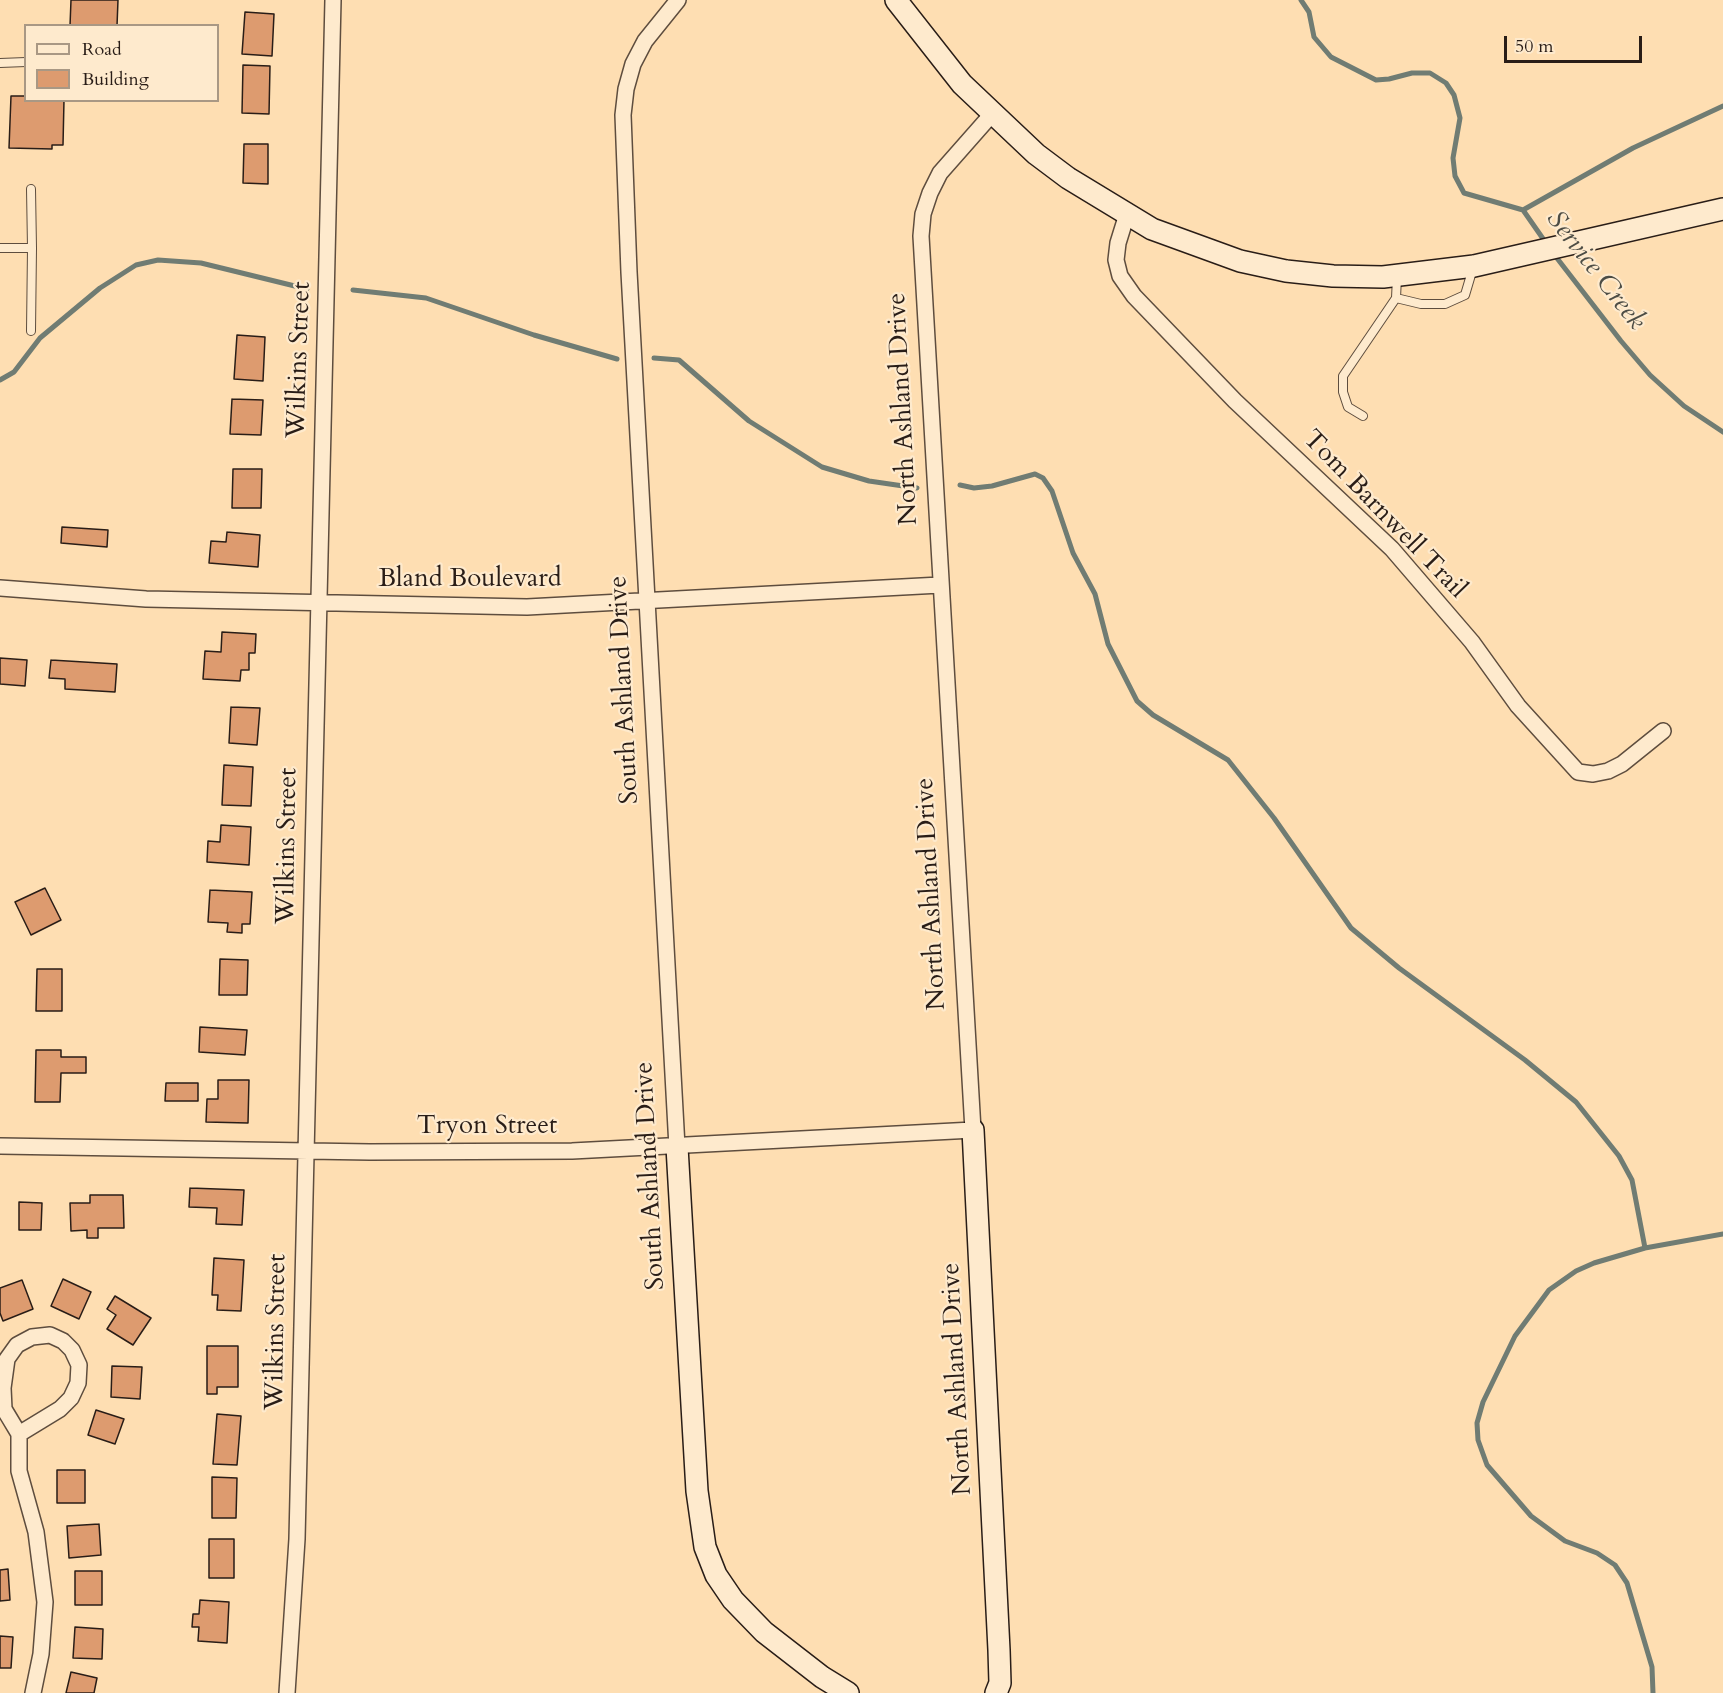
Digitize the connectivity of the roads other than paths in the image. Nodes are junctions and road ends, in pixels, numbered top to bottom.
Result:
1 (333, 0) edge
2 (678, 0) edge
3 (896, 0) edge
4 (24, 62) edge
5 (0, 63) edge
6 (992, 114) junction
7 (31, 189) dead end
8 (1723, 209) edge
9 (1127, 214) junction
10 (0, 248) edge
11 (32, 248) junction
12 (1474, 266) junction
13 (1397, 275) junction
14 (1396, 298) junction
15 (31, 331) dead end
16 (1363, 416) dead end
17 (940, 585) junction
18 (0, 588) edge
19 (647, 600) junction
20 (318, 602) junction
21 (1663, 731) dead end
22 (973, 1130) junction
23 (0, 1146) edge
24 (677, 1147) junction
25 (308, 1150) junction
26 (19, 1434) junction
27 (33, 1693) edge
28 (286, 1693) edge
29 (848, 1693) edge
30 (996, 1693) edge

1 - 20 street, Wilkins Street
2 - 19 street, South Ashland Drive
3 - 6 street
4 - 5 lane
6 - 9 street
6 - 17 street, North Ashland Drive
7 - 11 lane
8 - 12 street
9 - 13 street
9 - 21 street, Tom Barnwell Trail
10 - 11 lane
11 - 15 lane
12 - 13 street
12 - 14 lane
13 - 14 lane
14 - 16 lane
17 - 19 street, Bland Boulevard
17 - 22 street, North Ashland Drive
18 - 20 street, Bland Boulevard
19 - 20 street, Bland Boulevard
19 - 24 street, South Ashland Drive
20 - 25 street, Wilkins Street
22 - 24 street, Tryon Street
22 - 30 street, North Ashland Drive
23 - 25 street, Tryon Street
24 - 25 street, Tryon Street
24 - 29 street, South Ashland Drive
25 - 28 street, Wilkins Street
26 - 26 street
26 - 27 street

